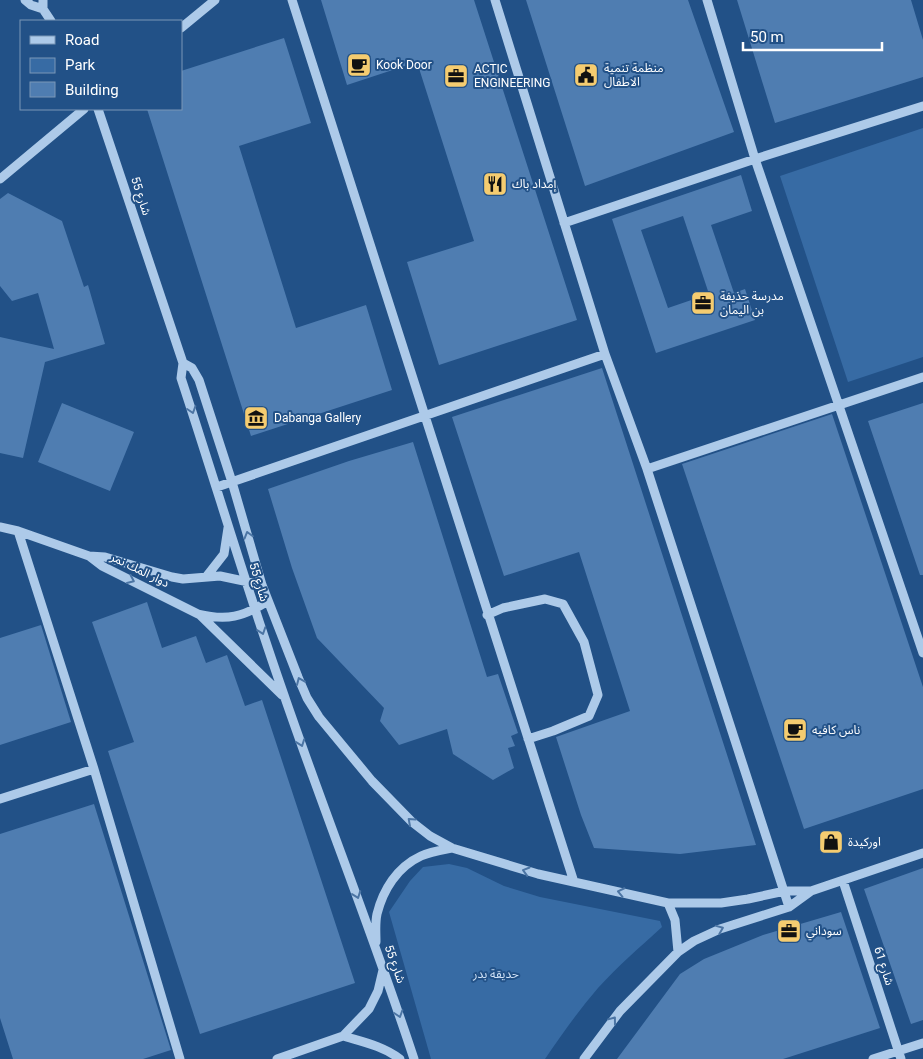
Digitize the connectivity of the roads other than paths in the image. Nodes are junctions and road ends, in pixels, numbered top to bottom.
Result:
1 (25, 0) edge
2 (215, 0) edge
3 (292, 0) edge
4 (496, 0) edge
5 (707, 0) edge
6 (43, 5) edge
7 (50, 20) edge
8 (182, 27) edge
9 (923, 106) edge
10 (83, 110) edge
11 (98, 110) edge
12 (755, 159) junction
13 (0, 179) edge
14 (564, 223) junction
15 (605, 354) junction
16 (183, 363) junction
17 (923, 377) edge
18 (838, 404) junction
19 (424, 415) junction
20 (647, 469) junction
21 (232, 482) junction
22 (217, 487) junction
23 (229, 525) junction
24 (0, 527) edge
25 (18, 532) junction
26 (89, 556) junction
27 (206, 577) junction
28 (246, 580) junction
29 (262, 585) junction
30 (268, 601) junction
31 (255, 610) junction
32 (198, 614) junction
33 (487, 615) junction
34 (923, 653) edge
35 (284, 697) junction
36 (528, 739) junction
37 (94, 769) junction
38 (0, 799) edge
39 (452, 848) junction
40 (923, 854) edge
41 (842, 881) junction
42 (574, 882) junction
43 (811, 891) junction
44 (785, 892) junction
45 (668, 903) junction
46 (789, 907) junction
47 (376, 948) junction
48 (678, 952) junction
49 (383, 969) junction
50 (343, 1036) junction
51 (923, 1043) edge
52 (900, 1055) edge
53 (180, 1059) edge
54 (277, 1059) edge
55 (400, 1059) edge
56 (414, 1059) edge
57 (584, 1059) edge
58 (873, 1059) edge

1 - 6 street
2 - 8 street
3 - 19 street
4 - 14 street
5 - 12 street
6 - 7 street
9 - 12 street
10 - 13 street
11 - 16 street, شارع 55
12 - 14 street
12 - 18 street
14 - 15 street
15 - 19 street
15 - 20 street
16 - 21 street
16 -> 22 street, شارع 55
17 - 18 street
18 - 20 street
18 - 34 street
19 - 21 street
19 - 33 street
20 - 44 street
21 - 22 street
29 -> 21 street
22 - 23 street, شارع 55
23 - 27 street
23 - 28 street, شارع 55
24 - 25 street, دوار المك نمر
25 - 26 street, دوار المك نمر
25 - 37 street
26 - 27 street
26 -> 32 street, دوار المك نمر
27 - 28 street
28 - 29 street
28 - 31 street, شارع 55
29 - 30 street
30 - 31 street, دوار المك نمر
39 -> 30 street
31 - 32 street, دوار المك نمر
31 -> 35 street, شارع 55
32 - 35 street
33 - 36 street
33 - 36 street
35 -> 47 street, شارع 55
36 - 42 street
37 - 38 street
37 - 53 street
42 -> 39 street
39 - 47 street
40 - 41 street
41 - 43 street
41 - 52 street, شارع 61
45 -> 42 street
43 - 44 street
43 - 46 street
44 - 45 street
44 - 46 street
45 - 48 street
48 -> 46 street
47 - 49 street, شارع 55
57 -> 48 street
49 - 50 street
49 -> 56 street, شارع 55
50 - 54 street
50 - 55 street
51 - 52 street
52 - 58 street

